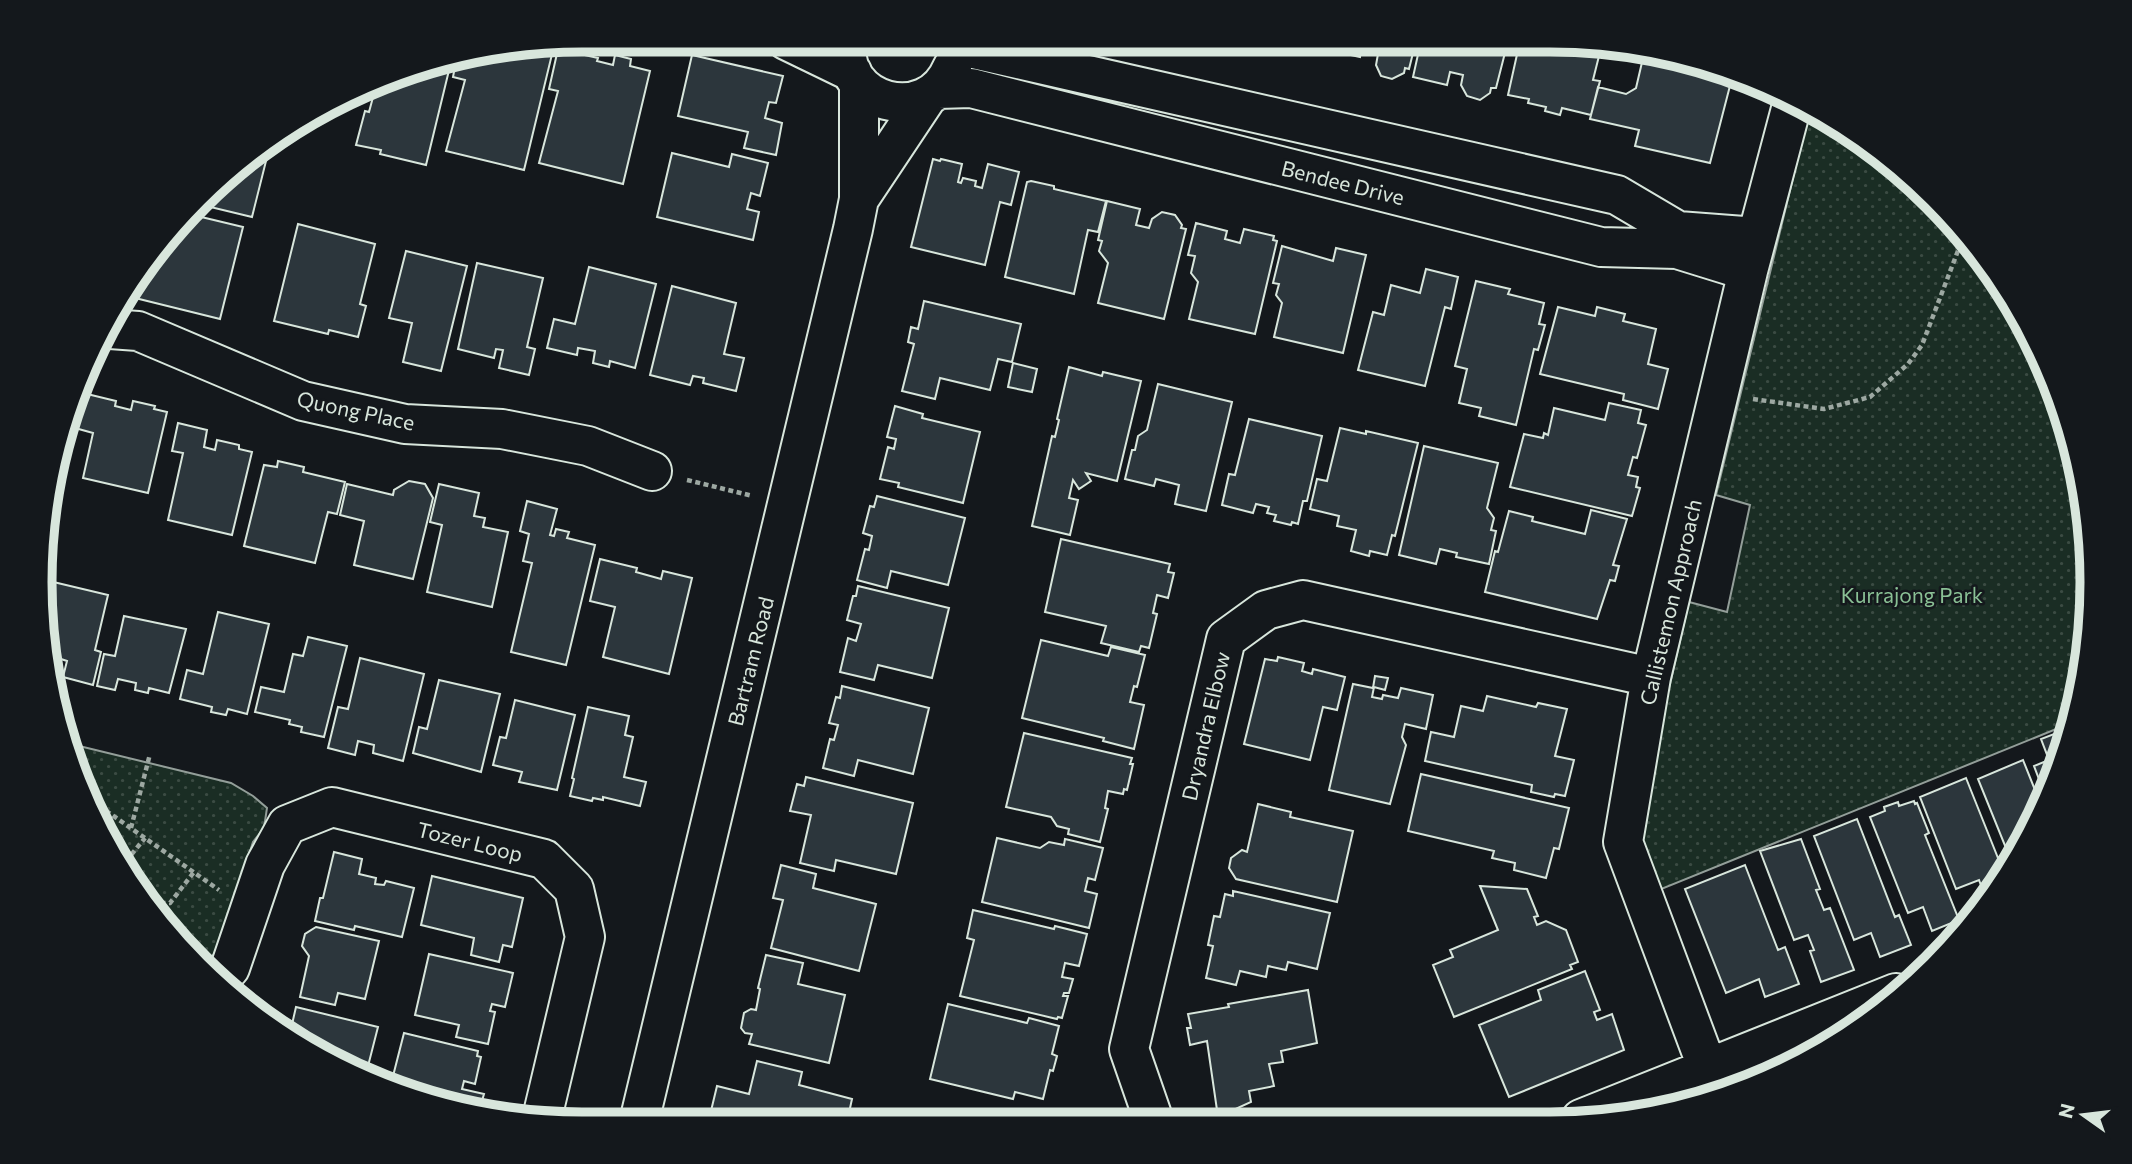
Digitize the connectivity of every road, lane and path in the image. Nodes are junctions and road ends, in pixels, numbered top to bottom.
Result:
1 (818, 52) edge
2 (954, 52) edge
3 (994, 52) edge
4 (853, 65) edge
5 (932, 93) junction
6 (1791, 110) edge
7 (859, 200) junction
8 (1959, 247) edge
9 (1753, 254) junction
10 (117, 329) edge
11 (1752, 386) dead end
12 (652, 471) joint
13 (787, 504) junction
14 (1651, 677) junction
15 (150, 754) dead end
16 (104, 809) edge
17 (131, 828) junction
18 (145, 838) junction
19 (129, 856) edge
20 (194, 872) junction
21 (162, 904) edge
22 (250, 912) junction
23 (225, 973) edge
24 (1859, 1011) edge
25 (1713, 1083) edge
26 (1636, 1104) edge
27 (544, 1110) edge
28 (641, 1112) edge
29 (1151, 1112) edge

1 - 4 street, Bendee Drive
2 - 5 street, Bartram Road
3 - 9 street
4 - 5 street, Bendee Drive
4 - 7 street, Bartram Road
5 - 7 street, Bartram Road
5 - 9 street, Bendee Drive
6 - 9 street, Callistemon Approach
7 - 13 street, Bartram Road
8 - 11 path
9 - 14 street, Callistemon Approach
10 - 12 street, Quong Place
12 - 13 path
13 - 28 street, Bartram Road
14 - 25 street, Callistemon Approach
14 - 29 street, Dryandra Elbow
15 - 17 path
16 - 17 path
17 - 18 path
18 - 19 path
18 - 20 path
20 - 21 path
20 - 22 path
22 - 23 street, Tozer Loop
22 - 27 street, Tozer Loop
24 - 25 street
25 - 26 street

